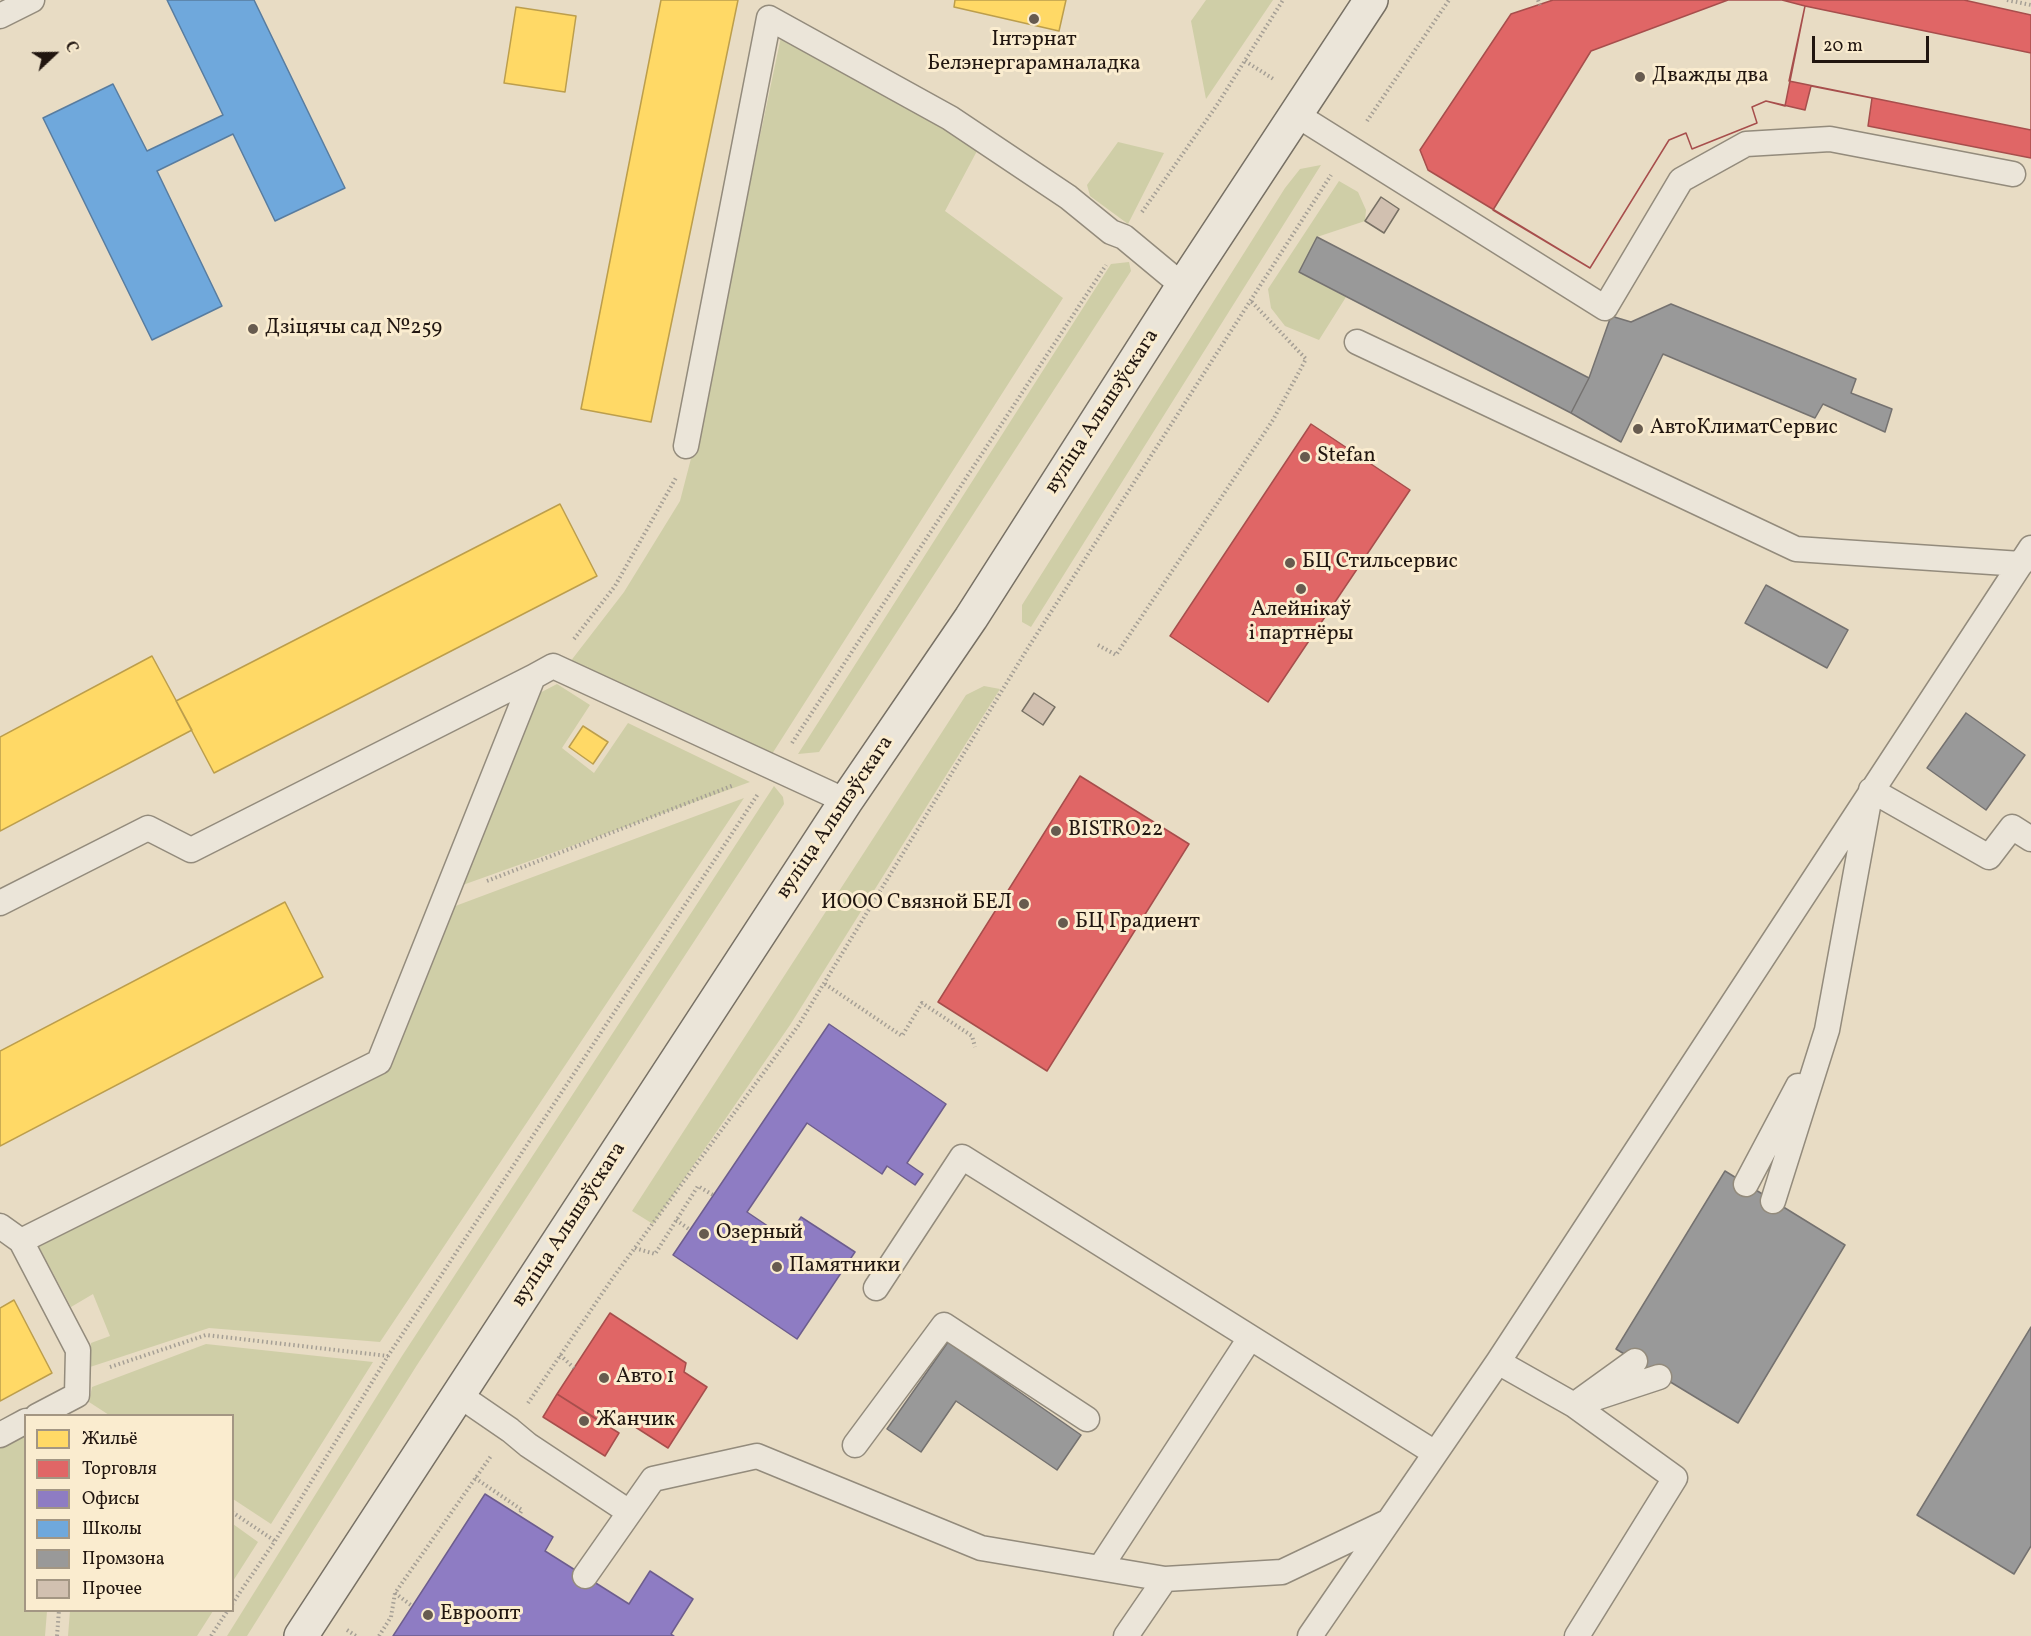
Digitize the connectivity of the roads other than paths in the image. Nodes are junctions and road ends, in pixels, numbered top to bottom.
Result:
1 (32, 0) edge
2 (1371, 0) edge
3 (0, 16) edge
4 (1296, 115) junction
5 (2013, 174) dead end
6 (1183, 286) junction
7 (1357, 342) dead end
8 (686, 446) road end
9 (2026, 556) edge
10 (543, 671) junction
11 (1871, 790) junction
12 (846, 801) junction
13 (2031, 839) edge
14 (0, 903) edge
15 (1827, 1030) junction
16 (1746, 1184) dead end
17 (1773, 1201) dead end
18 (0, 1226) edge
19 (21, 1241) junction
20 (876, 1288) dead end
21 (1250, 1338) junction
22 (1635, 1361) dead end
23 (1498, 1362) junction
24 (1659, 1377) dead end
25 (459, 1395) junction
26 (1574, 1405) junction
27 (41, 1414) edge
28 (1087, 1419) dead end
29 (24, 1423) edge
30 (0, 1435) edge
31 (855, 1445) dead end
32 (1435, 1453) junction
33 (629, 1512) junction
34 (1388, 1522) junction
35 (1100, 1568) junction
36 (585, 1576) dead end
37 (1165, 1579) junction
38 (301, 1636) edge
39 (1126, 1636) edge
40 (1310, 1636) edge
41 (1577, 1636) edge

1 - 3 lane
2 - 4 main road, вуліца Альшэўскага
4 - 5 lane
4 - 6 main road, вуліца Альшэўскага
6 - 8 lane
6 - 12 main road, вуліца Альшэўскага
7 - 9 lane
9 - 11 lane
10 - 12 lane
10 - 14 lane
10 - 19 lane
11 - 13 lane
11 - 15 lane
11 - 23 lane
12 - 25 main road, вуліца Альшэўскага
15 - 16 lane
15 - 17 lane
18 - 19 lane
19 - 27 lane
20 - 21 lane
21 - 32 lane
21 - 35 lane
22 - 26 lane
23 - 26 lane
23 - 32 lane
24 - 26 lane
25 - 33 lane
25 - 38 main road, вуліца Альшэўскага
26 - 41 lane
28 - 31 lane
29 - 30 lane
32 - 34 lane
33 - 35 lane
33 - 36 lane
34 - 37 lane
34 - 40 lane
35 - 37 lane
37 - 39 lane

